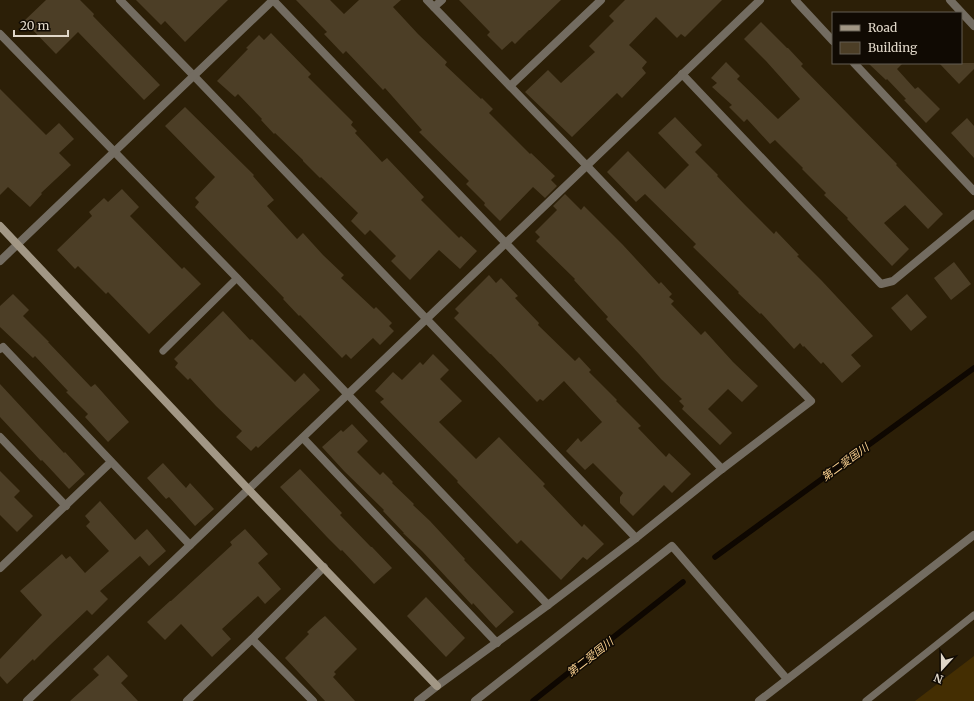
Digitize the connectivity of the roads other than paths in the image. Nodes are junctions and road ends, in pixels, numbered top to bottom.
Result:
1 (120, 0) edge
2 (273, 0) edge
3 (427, 0) edge
4 (442, 0) edge
5 (601, 0) edge
6 (760, 0) edge
7 (795, 0) edge
8 (950, 0) edge
9 (434, 7) junction
10 (961, 12) edge
11 (962, 13) edge
12 (974, 26) edge
13 (0, 34) edge
14 (832, 40) edge
15 (855, 64) edge
16 (682, 74) junction
17 (194, 76) junction
18 (510, 86) junction
19 (114, 152) junction
20 (587, 166) junction
21 (974, 191) edge
22 (974, 214) edge
23 (0, 226) edge
24 (506, 243) junction
25 (17, 245) junction
26 (0, 261) edge
27 (237, 278) junction
28 (427, 319) junction
29 (0, 349) edge
30 (163, 351) dead end
31 (348, 394) junction
32 (0, 437) edge
33 (302, 438) junction
34 (112, 462) junction
35 (722, 469) junction
36 (248, 489) junction
37 (66, 506) junction
38 (974, 535) edge
39 (636, 538) junction
40 (190, 545) junction
41 (324, 567) junction
42 (0, 568) edge
43 (548, 605) junction
44 (974, 615) edge
45 (252, 639) junction
46 (497, 643) junction
47 (787, 679) junction
48 (437, 686) junction
49 (27, 701) edge
50 (188, 701) edge
51 (313, 701) edge
52 (418, 701) edge
53 (475, 701) edge
54 (759, 701) edge
55 (866, 701) edge

1 - 17 street
2 - 17 street
2 - 24 street
3 - 9 street
4 - 9 street
5 - 18 street
6 - 16 street
7 - 14 street
8 - 10 street
9 - 18 street
11 - 12 street
13 - 19 street
15 - 21 street
16 - 20 street
16 - 22 street
17 - 19 street
17 - 28 street
18 - 20 street
19 - 25 street
19 - 27 street
20 - 24 street
20 - 35 street
23 - 25 street
24 - 28 street
24 - 35 street
25 - 26 street
25 - 36 street
27 - 30 lane
27 - 31 street
28 - 31 street
28 - 39 street
29 - 34 street
31 - 33 street
31 - 43 street
32 - 37 street
33 - 36 street
33 - 46 street
34 - 37 street
34 - 40 street
35 - 39 street
36 - 40 street
36 - 41 street
37 - 42 street
38 - 47 street
39 - 43 street
40 - 49 street
41 - 45 street
41 - 48 street
43 - 46 street
44 - 55 lane
45 - 50 street
45 - 51 street
46 - 48 street
47 - 53 street
47 - 54 street
48 - 52 street

